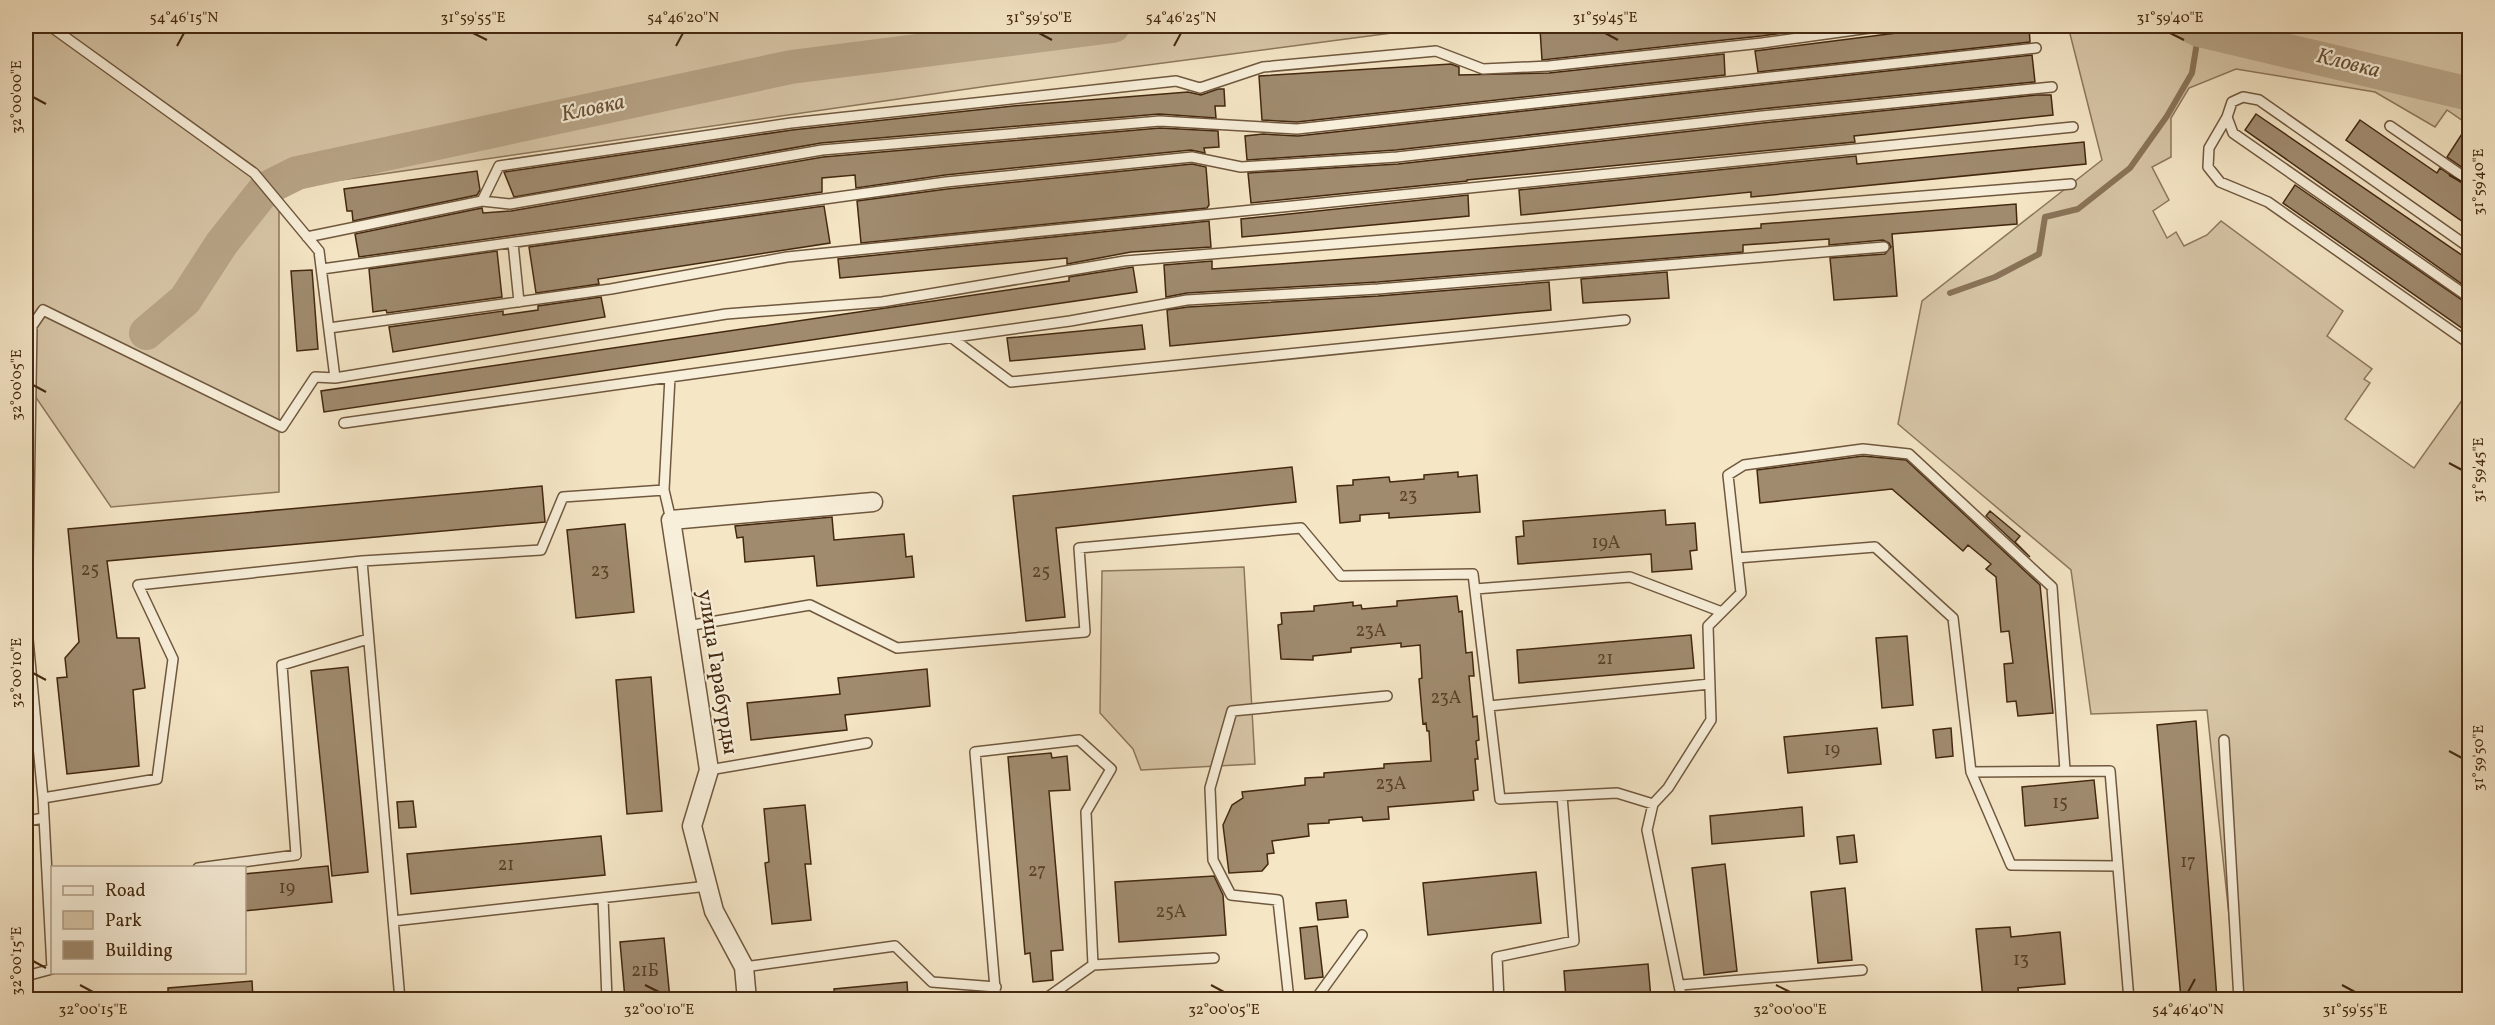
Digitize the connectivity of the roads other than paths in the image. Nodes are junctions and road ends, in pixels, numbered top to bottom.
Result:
1 (50, 26) edge
2 (1884, 26) edge
3 (2036, 48) dead end
4 (2052, 87) dead end
5 (2227, 117) junction
6 (2390, 126) dead end
7 (2073, 127) dead end
8 (2469, 181) edge
9 (2071, 184) dead end
10 (482, 201) junction
11 (307, 236) junction
12 (513, 243) junction
13 (1884, 247) dead end
14 (2469, 248) edge
15 (321, 269) junction
16 (2469, 298) edge
17 (519, 302) junction
18 (1625, 320) dead end
19 (329, 328) junction
20 (952, 338) junction
21 (2469, 344) edge
22 (670, 377) junction
23 (335, 378) junction
24 (344, 423) dead end
25 (664, 490) junction
26 (873, 502) dead end
27 (670, 520) junction
28 (1737, 558) junction
29 (362, 561) junction
30 (1475, 589) junction
31 (1722, 612) junction
32 (26, 619) edge
33 (687, 627) junction
34 (368, 639) junction
35 (1710, 684) junction
36 (1387, 696) dead end
37 (1489, 706) junction
38 (2224, 740) dead end
39 (867, 743) dead end
40 (709, 770) junction
41 (2065, 770) junction
42 (1971, 772) junction
43 (1562, 796) junction
44 (43, 798) junction
45 (1653, 804) junction
46 (44, 818) junction
47 (26, 821) edge
48 (206, 866) edge
49 (2118, 866) junction
50 (50, 886) edge
51 (708, 886) junction
52 (603, 898) junction
53 (393, 921) junction
54 (51, 928) edge
55 (1362, 935) dead end
56 (1214, 958) dead end
57 (1093, 965) junction
58 (744, 967) junction
59 (51, 969) edge
60 (1862, 970) dead end
61 (26, 976) edge
62 (1681, 985) junction
63 (996, 987) junction
64 (400, 999) edge
65 (608, 999) edge
66 (747, 999) edge
67 (996, 999) edge
68 (1044, 999) edge
69 (1289, 999) edge
70 (1315, 999) edge
71 (1499, 999) edge
72 (1682, 999) edge
73 (2129, 999) edge
74 (2239, 999) edge

1 - 11 lane
2 - 10 lane
3 - 10 lane
4 - 12 lane
5 - 14 lane
5 - 16 lane
5 - 21 lane
6 - 8 lane
7 - 17 lane
9 - 23 lane
10 - 11 lane
11 - 15 lane
12 - 15 lane
12 - 17 lane
13 - 20 lane
15 - 19 lane
17 - 19 lane
18 - 20 lane
19 - 23 lane
20 - 22 lane
22 - 24 lane
22 - 25 lane
23 - 32 lane
25 - 27 lane
25 - 29 lane
26 - 27 street
27 - 33 street, улица Гарабурды
28 - 31 lane
28 - 41 lane
28 - 42 lane
29 - 34 lane
29 - 44 lane
30 - 31 lane
30 - 33 lane
30 - 37 lane
31 - 35 lane
32 - 44 lane
33 - 40 street, улица Гарабурды
34 - 48 lane
34 - 53 lane
35 - 37 lane
35 - 45 lane
36 - 69 lane
37 - 43 lane
38 - 74 lane
39 - 40 lane
40 - 51 street, улица Гарабурды
41 - 42 lane
41 - 49 lane
42 - 49 lane
43 - 45 lane
43 - 71 lane
44 - 46 lane
45 - 62 lane
46 - 47 lane
46 - 50 lane
49 - 73 lane
50 - 54 lane
51 - 52 lane
51 - 58 street, улица Гарабурды
52 - 53 lane
52 - 65 lane
53 - 64 lane
55 - 70 lane
56 - 57 lane
57 - 63 lane
57 - 68 lane
58 - 63 lane
58 - 66 street, улица Гарабурды
59 - 61 lane
60 - 62 lane
62 - 72 lane
63 - 67 lane

